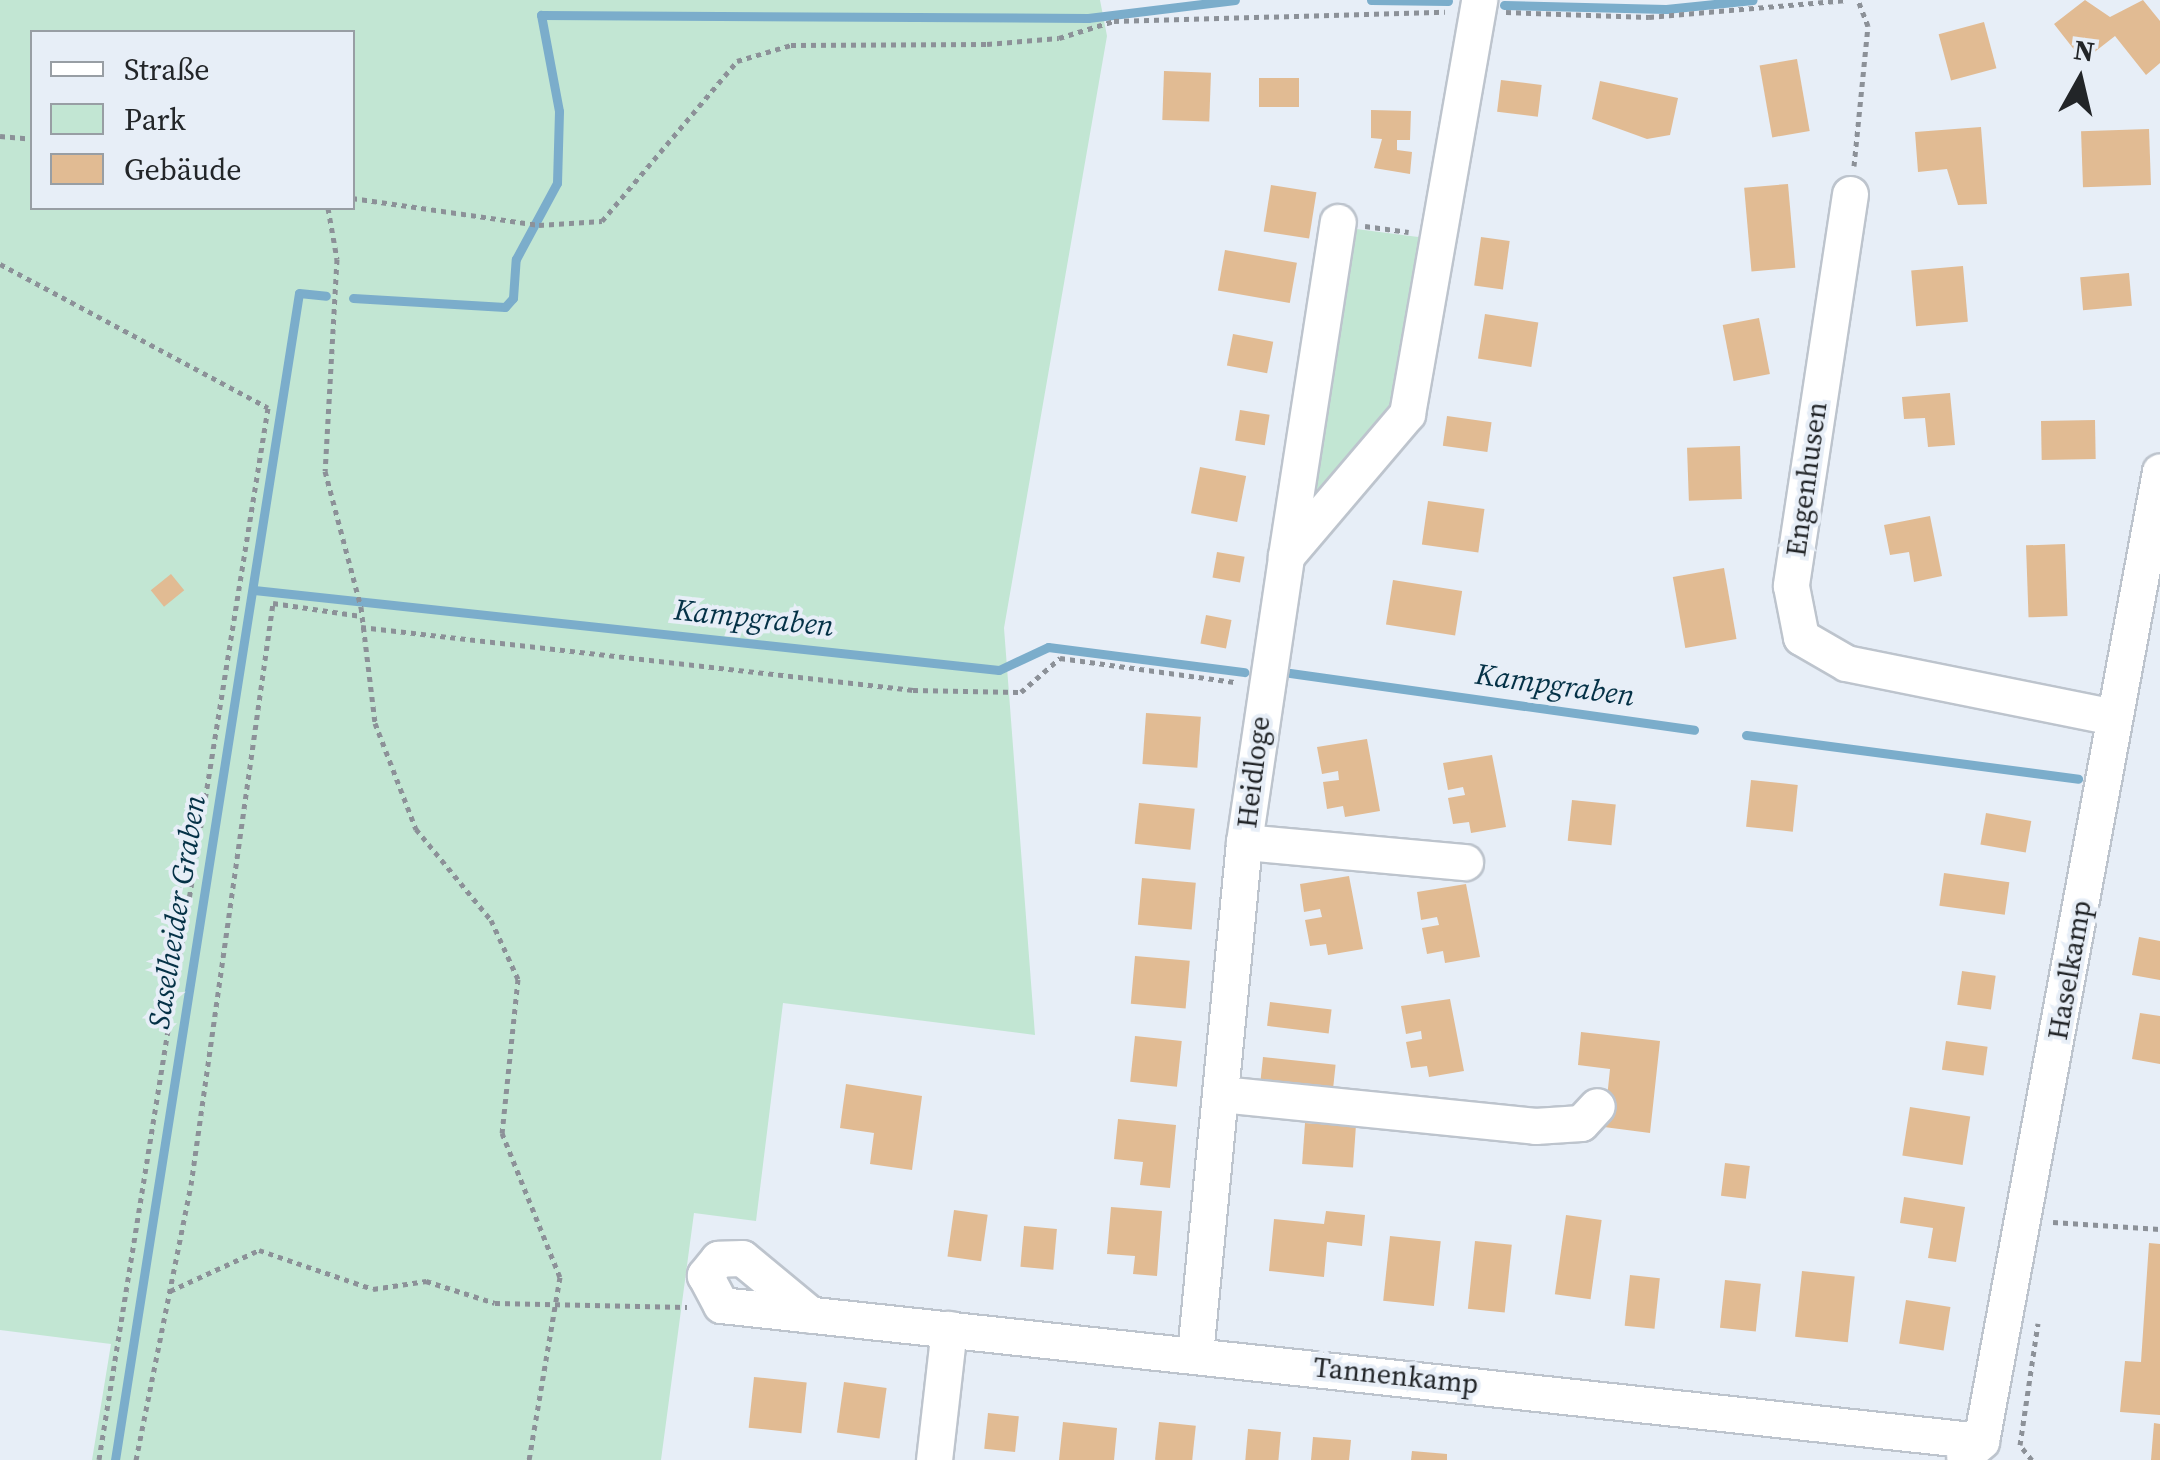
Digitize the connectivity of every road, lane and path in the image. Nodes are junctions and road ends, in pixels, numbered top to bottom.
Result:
1 (1846, 0) edge
2 (1858, 0) edge
3 (1479, 6) edge
4 (0, 136) edge
5 (30, 139) edge
6 (1850, 194) joint
7 (355, 198) edge
8 (328, 210) edge
9 (1338, 222) joint
10 (1437, 236) junction
11 (0, 264) edge
12 (2159, 485) edge
13 (1286, 556) junction
14 (362, 616) junction
15 (361, 627) junction
16 (1264, 686) junction
17 (2113, 716) junction
18 (1244, 842) junction
19 (1465, 862) dead end
20 (1221, 1094) junction
21 (1597, 1106) dead end
22 (2052, 1222) dead end
23 (2160, 1229) edge
24 (706, 1290) junction
25 (170, 1291) junction
26 (559, 1298) junction
27 (811, 1314) junction
28 (949, 1329) junction
29 (1195, 1354) junction
30 (1989, 1451) edge
31 (99, 1460) edge
32 (136, 1460) edge
33 (529, 1460) edge
34 (934, 1460) edge
35 (2032, 1460) edge

1 - 3 path
2 - 6 path
3 - 7 path
3 - 10 street
4 - 5 path
6 - 17 street, Engenhusen
8 - 14 path
9 - 10 path
9 - 13 street, Heidloge
10 - 13 street
11 - 31 path
12 - 17 street, Haselkamp
13 - 16 street, Heidloge
14 - 15 path
14 - 25 path
15 - 16 path
15 - 26 path
16 - 18 street, Heidloge
17 - 30 street, Haselkamp
18 - 19 street
18 - 20 street, Heidloge
20 - 21 street
20 - 29 street, Heidloge
22 - 23 path
24 - 26 path
24 - 27 street, Tannenkamp
24 - 27 street
25 - 26 path
25 - 32 path
26 - 33 path
27 - 28 street, Tannenkamp
28 - 29 street, Tannenkamp
28 - 34 street
29 - 30 street, Tannenkamp
30 - 35 path

